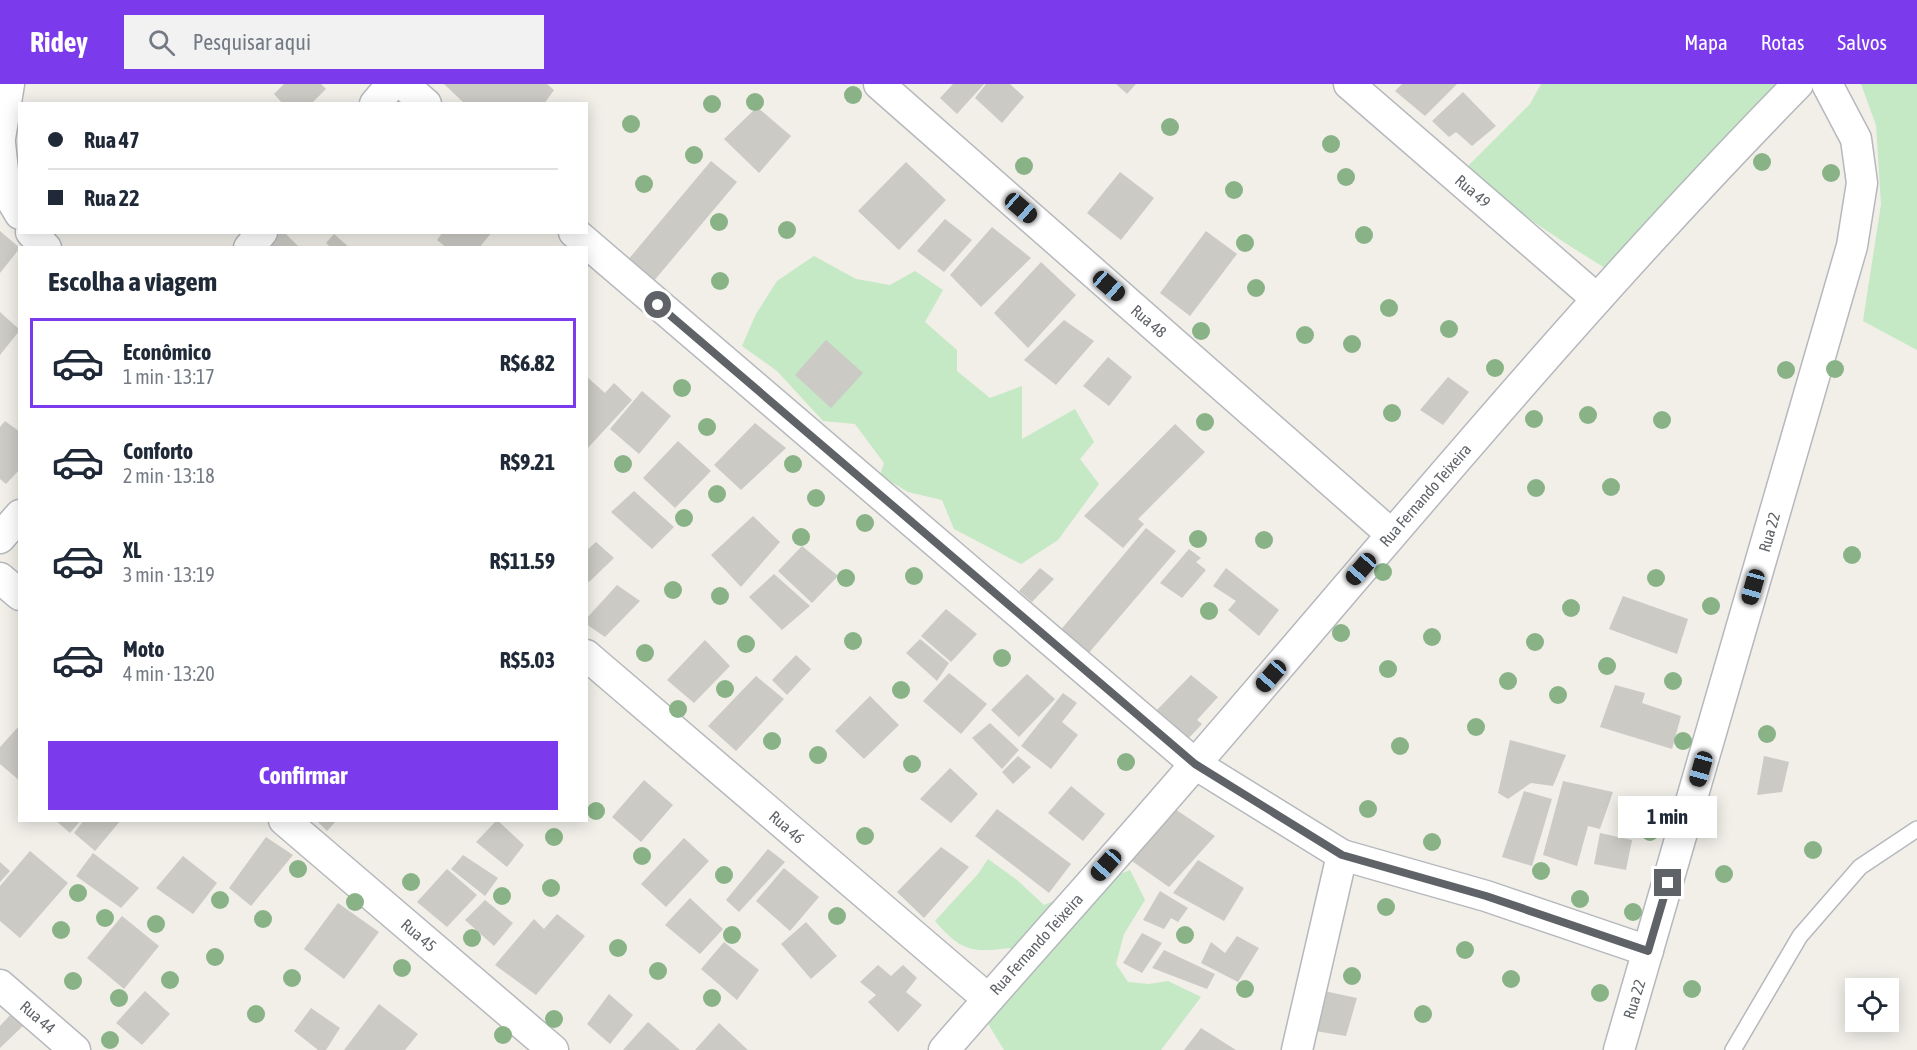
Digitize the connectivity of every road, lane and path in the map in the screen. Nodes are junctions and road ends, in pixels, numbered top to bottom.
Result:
1 (9, 84) edge
2 (392, 84) edge
3 (403, 84) edge
4 (879, 84) edge
5 (1350, 84) edge
6 (1798, 84) edge
7 (1827, 84) edge
8 (377, 102) edge
9 (424, 102) edge
10 (0, 140) edge
11 (18, 210) edge
12 (33, 234) edge
13 (260, 234) edge
14 (576, 234) edge
15 (44, 246) edge
16 (251, 246) edge
17 (1597, 299) junction
18 (1391, 534) junction
19 (0, 578) edge
20 (18, 593) edge
21 (588, 657) edge
22 (1195, 764) junction
23 (286, 822) edge
24 (1917, 829) edge
25 (1342, 855) junction
26 (1648, 951) junction
27 (0, 985) edge
28 (988, 999) junction
29 (75, 1050) edge
30 (553, 1050) edge
31 (944, 1050) edge
32 (1297, 1050) edge
33 (1618, 1050) edge
34 (1733, 1050) edge

1 - 10 street
2 - 8 street
3 - 9 street
4 - 18 street, Rua 48
5 - 17 street, Rua 49
6 - 17 street, Rua Fernando Teixeira
7 - 26 street, Rua 22
10 - 11 street
12 - 15 street
13 - 16 street
14 - 22 street
17 - 18 street, Rua Fernando Teixeira
18 - 22 street, Rua Fernando Teixeira
19 - 20 street
21 - 28 street, Rua 46
22 - 25 street
22 - 28 street, Rua Fernando Teixeira
23 - 30 street, Rua 45
24 - 34 lane
25 - 26 street
25 - 32 street
26 - 33 street, Rua 22
27 - 29 street, Rua 44
28 - 31 street, Rua Fernando Teixeira

